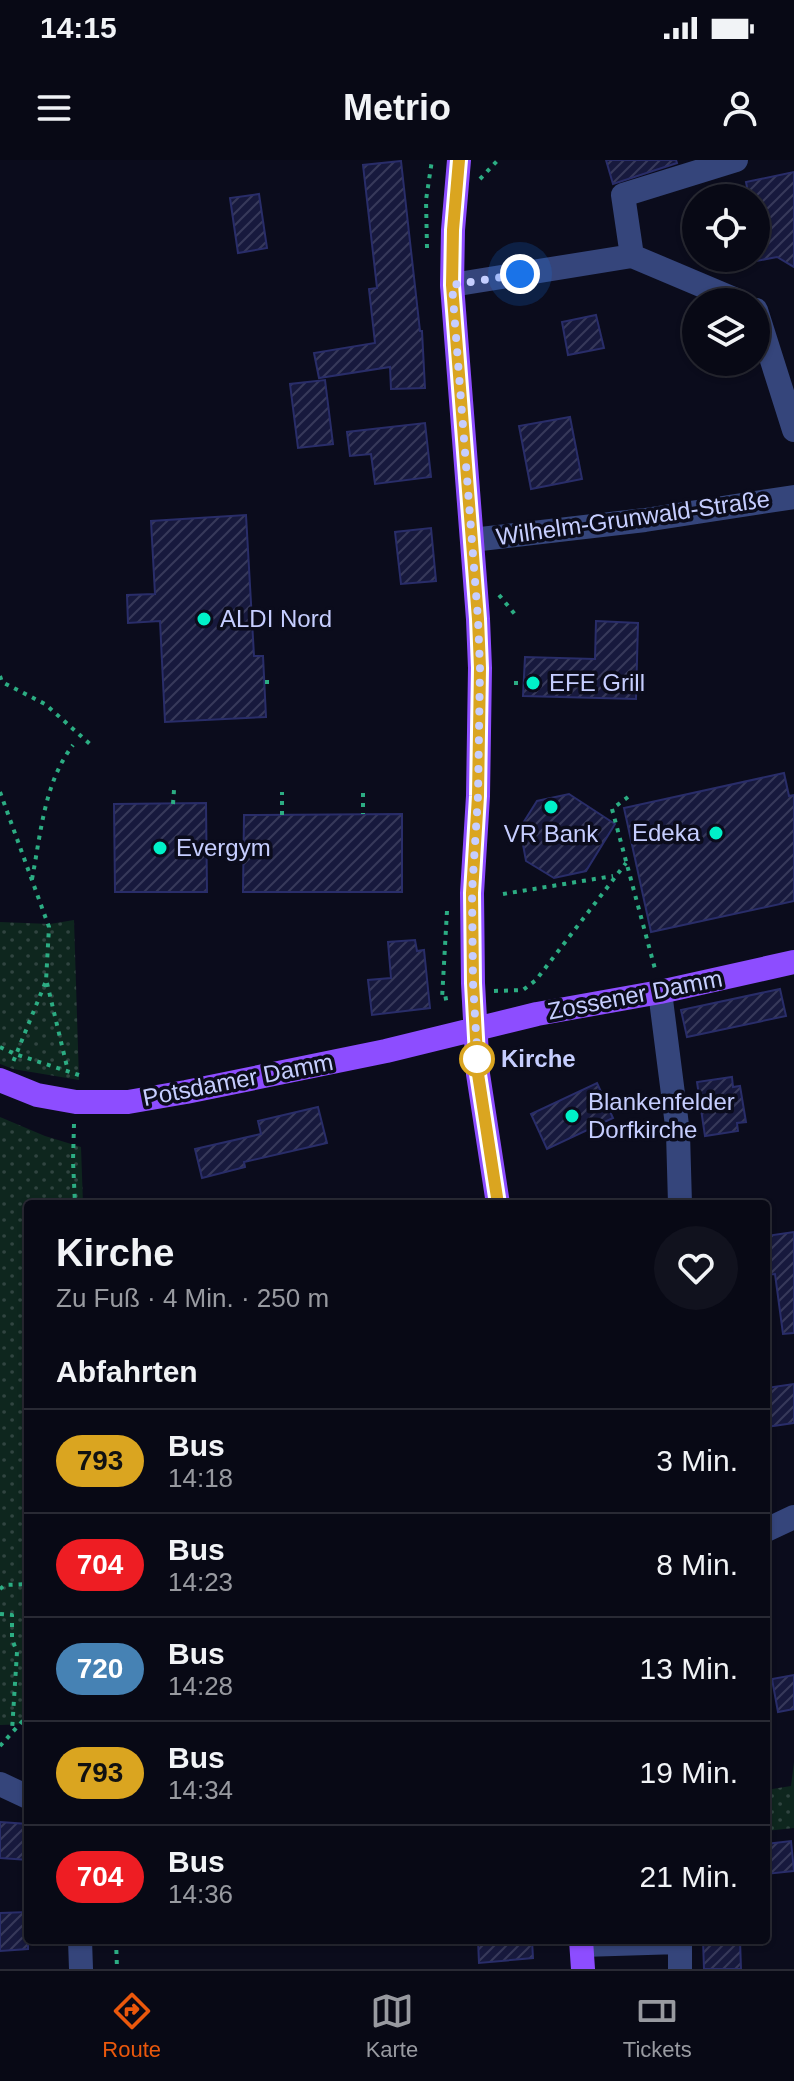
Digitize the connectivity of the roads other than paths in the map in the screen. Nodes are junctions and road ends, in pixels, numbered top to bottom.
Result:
1 (459, 160) edge
2 (736, 160) edge
3 (632, 256) junction
4 (452, 285) junction
5 (708, 288) edge
6 (770, 354) edge
7 (794, 430) edge
8 (794, 497) edge
9 (472, 540) junction
10 (794, 962) edge
11 (660, 992) junction
12 (475, 1029) junction
13 (4, 1081) edge
14 (497, 1200) edge
15 (680, 1200) edge
16 (794, 1517) edge
17 (770, 1528) edge
18 (0, 1784) edge
19 (24, 1795) edge
20 (80, 1944) edge
21 (651, 1944) edge
22 (680, 1944) edge
23 (582, 1951) edge
24 (81, 1969) edge
25 (680, 1969) edge

1 - 4 main road
2 - 3 street
3 - 4 street
3 - 5 street
4 - 9 main road
6 - 7 street
8 - 9 street, Wilhelm-Grunwald-Straße
9 - 12 main road
10 - 11 main road, Zossener Damm
11 - 12 main road, Zossener Damm
11 - 15 street
12 - 13 main road, Potsdamer Damm
12 - 14 main road
16 - 17 street
18 - 19 street
20 - 24 street
21 - 23 street
22 - 25 street

